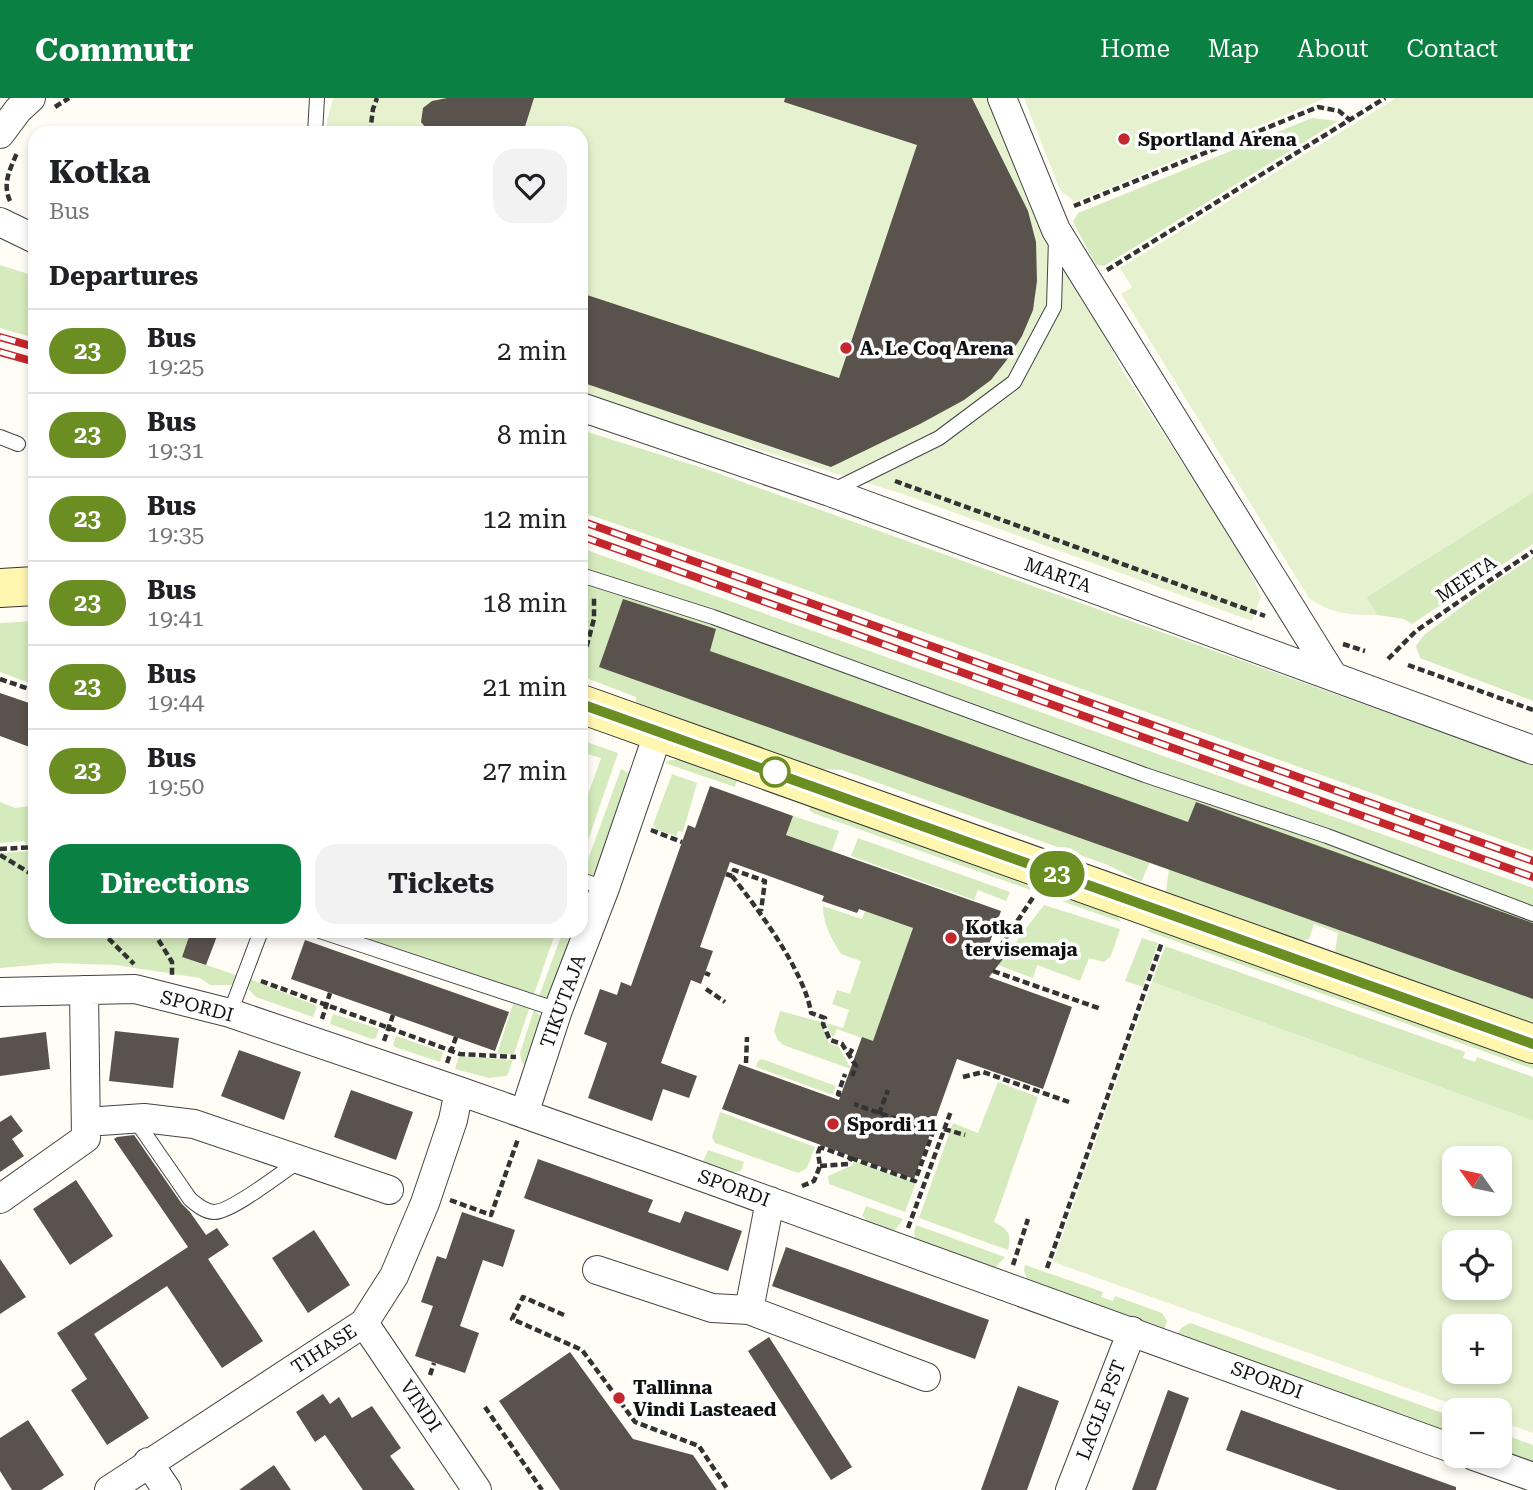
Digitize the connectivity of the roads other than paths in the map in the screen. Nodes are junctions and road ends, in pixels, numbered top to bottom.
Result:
1 (317, 98) edge
2 (1002, 98) edge
3 (39, 105) edge
4 (315, 126) edge
5 (10, 139) edge
6 (7, 214) edge
7 (1053, 223) junction
8 (28, 233) edge
9 (588, 409) edge
10 (0, 437) edge
11 (18, 444) dead end
12 (830, 492) junction
13 (588, 578) edge
14 (28, 586) edge
15 (0, 588) edge
16 (1333, 676) junction
17 (588, 706) edge
18 (659, 731) junction
19 (1533, 750) edge
20 (593, 884) edge
21 (588, 902) edge
22 (1533, 914) edge
23 (258, 938) edge
24 (341, 938) edge
25 (578, 938) edge
26 (84, 990) junction
27 (0, 992) edge
28 (558, 1010) junction
29 (230, 1013) junction
30 (1533, 1044) edge
31 (459, 1091) junction
32 (524, 1114) junction
33 (134, 1118) junction
34 (86, 1122) junction
35 (301, 1160) junction
36 (389, 1190) dead end
37 (0, 1199) edge
38 (770, 1201) junction
39 (597, 1270) dead end
40 (749, 1310) junction
41 (364, 1323) junction
42 (1132, 1331) junction
43 (926, 1377) dead end
44 (1442, 1445) edge
45 (148, 1462) junction
46 (1506, 1468) edge
47 (1533, 1478) edge
48 (109, 1490) edge
49 (167, 1490) edge
50 (477, 1490) edge
51 (1070, 1490) edge

1 - 4 lane
2 - 7 street
3 - 5 street
6 - 8 street
7 - 12 lane
7 - 16 street
9 - 12 street, MARTA
10 - 11 lane
12 - 16 street, MARTA
13 - 22 lane
14 - 15 street
16 - 19 street, MARTA
17 - 18 street
18 - 20 street, TIKUTAJA
18 - 30 street
20 - 21 street, TIKUTAJA
23 - 29 lane
24 - 28 lane
25 - 28 street, TIKUTAJA
26 - 27 street, SPORDI
26 - 29 street, SPORDI
26 - 34 street
28 - 32 street, TIKUTAJA
29 - 31 street, SPORDI
31 - 32 street, SPORDI
31 - 41 street, TIHASE
32 - 38 street, SPORDI
33 - 34 street
33 - 35 street
33 - 35 lane
34 - 37 street
35 - 36 street
38 - 40 street
38 - 42 street, SPORDI
39 - 40 street
40 - 43 street
41 - 45 street, TIHASE
41 - 50 street, VINDI
42 - 44 street, SPORDI
42 - 51 street, LAGLE PST
45 - 48 street, TIHASE
45 - 49 street
46 - 47 street

